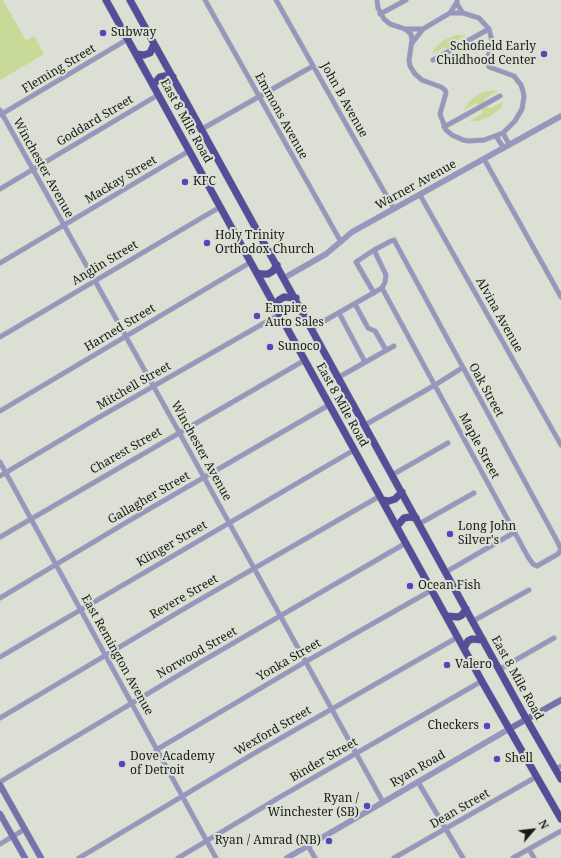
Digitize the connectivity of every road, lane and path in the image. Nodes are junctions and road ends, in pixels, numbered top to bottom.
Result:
1 (106, 0) edge
2 (130, 0) edge
3 (205, 0) edge
4 (276, 0) edge
5 (377, 0) edge
6 (406, 0) edge
7 (457, 1) edge
8 (450, 13) junction
9 (463, 13) junction
10 (380, 14) junction
11 (489, 28) junction
12 (405, 29) junction
13 (422, 29) junction
14 (128, 40) junction
15 (154, 44) junction
16 (412, 44) junction
17 (136, 54) junction
18 (433, 60) dead end
19 (313, 66) junction
20 (173, 77) junction
21 (153, 85) junction
22 (158, 95) junction
23 (500, 96) dead end
24 (259, 97) junction
25 (1, 113) edge
26 (561, 116) edge
27 (444, 127) junction
28 (202, 129) junction
29 (503, 133) junction
30 (496, 136) junction
31 (509, 144) junction
32 (503, 147) junction
33 (189, 151) junction
34 (484, 159) junction
35 (33, 170) junction
36 (0, 189) edge
37 (420, 195) junction
38 (220, 207) junction
39 (394, 209) junction
40 (64, 225) junction
41 (341, 242) junction
42 (374, 250) junction
43 (251, 262) junction
44 (0, 263) edge
45 (277, 265) junction
46 (257, 273) junction
47 (284, 278) junction
48 (95, 281) junction
49 (382, 288) junction
50 (374, 293) junction
51 (561, 297) edge
52 (296, 298) junction
53 (355, 304) junction
54 (275, 306) junction
55 (339, 313) junction
56 (280, 314) junction
57 (312, 328) junction
58 (126, 336) junction
59 (0, 337) edge
60 (394, 346) dead end
61 (386, 350) junction
62 (304, 360) junction
63 (365, 362) junction
64 (462, 368) junction
65 (339, 377) junction
66 (436, 385) junction
67 (153, 386) junction
68 (329, 405) junction
69 (0, 411) edge
70 (366, 425) junction
71 (179, 432) junction
72 (448, 443) dead end
73 (561, 445) edge
74 (354, 450) junction
75 (0, 462) edge
76 (6, 473) junction
77 (392, 474) junction
78 (0, 476) edge
79 (204, 477) junction
80 (402, 492) junction
81 (474, 493) dead end
82 (381, 498) junction
83 (31, 519) junction
84 (418, 521) junction
85 (229, 523) junction
86 (397, 526) junction
87 (515, 532) junction
88 (0, 537) edge
89 (406, 543) junction
90 (561, 549) edge
91 (56, 564) junction
92 (254, 568) junction
93 (446, 572) junction
94 (432, 590) junction
95 (529, 590) dead end
96 (0, 598) edge
97 (466, 609) junction
98 (81, 610) junction
99 (280, 616) junction
100 (447, 616) junction
101 (473, 621) junction
102 (458, 637) junction
103 (554, 638) dead end
104 (484, 640) junction
105 (464, 648) junction
106 (106, 656) junction
107 (0, 657) edge
108 (305, 662) junction
109 (500, 670) junction
110 (482, 681) junction
111 (561, 700) edge
112 (131, 703) junction
113 (331, 709) junction
114 (0, 718) edge
115 (527, 719) junction
116 (509, 729) junction
117 (156, 750) junction
118 (356, 753) junction
119 (558, 768) edge
120 (536, 777) junction
121 (561, 778) edge
122 (0, 782) edge
123 (418, 782) junction
124 (0, 785) edge
125 (182, 796) junction
126 (383, 802) junction
127 (558, 811) edge
128 (0, 814) edge
129 (561, 819) edge
130 (25, 829) junction
131 (445, 829) junction
132 (561, 831) edge
133 (13, 836) junction
134 (206, 841) junction
135 (0, 844) edge
136 (308, 846) junction
137 (529, 849) junction
138 (25, 858) edge
139 (41, 858) edge
140 (80, 858) edge
141 (178, 858) edge
142 (216, 858) edge
143 (287, 858) edge
144 (315, 858) edge
145 (394, 858) edge
146 (462, 858) edge
147 (513, 858) edge
148 (534, 858) edge

1 - 14 highway, East 8 Mile Road
2 - 15 highway, East 8 Mile Road
3 - 24 street, Emmons Avenue
4 - 19 street, John B Avenue
5 - 10 street
6 - 10 street
7 - 8 street
7 - 9 street
8 - 9 street
8 - 13 street
9 - 11 street
10 - 12 street
11 - 18 street
11 - 29 street
12 - 13 street
12 - 16 street
13 - 16 street
14 - 17 highway, East 8 Mile Road
14 - 25 street, Fleming Street
15 - 17 highway
15 - 20 highway, East 8 Mile Road
16 - 27 street
17 - 21 highway, East 8 Mile Road
19 - 24 street
19 - 39 street, John B Avenue
20 - 21 highway
20 - 28 highway, East 8 Mile Road
21 - 22 highway, East 8 Mile Road
22 - 33 highway, East 8 Mile Road
22 - 35 street, Goddard Street
23 - 27 street
24 - 28 street
24 - 41 street, Emmons Avenue
25 - 35 street, Winchester Avenue
26 - 31 street, Warner Avenue
27 - 30 street
28 - 45 highway, East 8 Mile Road
29 - 30 street
29 - 31 street
30 - 32 street
31 - 32 street, Warner Avenue
32 - 34 street, Warner Avenue
33 - 38 highway, East 8 Mile Road
33 - 40 street, Mackay Street
34 - 37 street, Warner Avenue
34 - 51 street
35 - 36 street, Goddard Street
35 - 40 street, Winchester Avenue
37 - 39 street, Warner Avenue
37 - 73 street, Alvina Avenue
38 - 43 highway, East 8 Mile Road
38 - 48 street, Anglin Street
39 - 41 street, Warner Avenue
40 - 44 street, Mackay Street
40 - 48 street, Winchester Avenue
41 - 47 street, Warner Avenue
42 - 49 street
42 - 50 street
42 - 64 street, Oak Street
43 - 46 highway, East 8 Mile Road
43 - 58 street, Harned Street
45 - 46 highway
45 - 47 highway, East 8 Mile Road
46 - 54 highway, East 8 Mile Road
47 - 52 highway, East 8 Mile Road
48 - 58 street, Winchester Avenue
48 - 59 street, Anglin Street
49 - 50 street
49 - 66 street, Maple Street
50 - 53 street
52 - 54 highway
52 - 57 highway, East 8 Mile Road
53 - 55 street
53 - 61 street
54 - 56 highway, East 8 Mile Road
55 - 57 street
55 - 63 street
56 - 62 highway, East 8 Mile Road
56 - 67 street, Mitchell Street
57 - 65 highway, East 8 Mile Road
58 - 67 street, Winchester Avenue
58 - 69 street, Harned Street
60 - 61 street
61 - 63 street
62 - 68 highway, East 8 Mile Road
62 - 71 street, Charest Street
63 - 65 street
64 - 66 street
64 - 90 street, Oak Street
65 - 70 highway, East 8 Mile Road
66 - 70 street
66 - 87 street, Maple Street
67 - 71 street, Winchester Avenue
67 - 76 street, Mitchell Street
68 - 74 highway, East 8 Mile Road
68 - 79 street, Gallagher Street
70 - 77 highway, East 8 Mile Road
71 - 79 street, Winchester Avenue
71 - 83 street, Charest Street
72 - 77 street
74 - 82 highway, East 8 Mile Road
74 - 85 street, Klinger Street
75 - 76 street, East Remington Avenue
76 - 78 street, Mitchell Street
76 - 83 street, East Remington Avenue
77 - 80 highway, East 8 Mile Road
79 - 85 street, Winchester Avenue
79 - 91 street, Gallagher Street
80 - 82 highway
80 - 84 highway, East 8 Mile Road
81 - 84 street
82 - 86 highway, East 8 Mile Road
82 - 92 street, Revere Street
83 - 88 street, Charest Street
83 - 91 street, East Remington Avenue
84 - 86 highway
84 - 93 highway, East 8 Mile Road
85 - 92 street, Winchester Avenue
85 - 98 street, Klinger Street
86 - 89 highway, East 8 Mile Road
87 - 90 street, Maple Street
87 - 93 street
89 - 94 highway, East 8 Mile Road
89 - 99 street, Norwood Street
91 - 96 street, Gallagher Street
91 - 98 street, East Remington Avenue
92 - 99 street, Winchester Avenue
92 - 106 street, Revere Street
93 - 97 highway, East 8 Mile Road
94 - 100 highway, East 8 Mile Road
94 - 108 street, Yonka Street
95 - 101 street
97 - 100 highway
97 - 101 highway, East 8 Mile Road
98 - 106 street, East Remington Avenue
98 - 107 street, Klinger Street
99 - 108 street, Winchester Avenue
99 - 112 street, Norwood Street
100 - 102 highway, East 8 Mile Road
101 - 104 highway, East 8 Mile Road
102 - 105 highway, East 8 Mile Road
102 - 113 street, Wexford Street
103 - 109 street
104 - 105 highway
104 - 109 highway, East 8 Mile Road
105 - 110 highway, East 8 Mile Road
106 - 112 street, East Remington Avenue
106 - 114 street, Revere Street
108 - 113 street, Winchester Avenue
108 - 117 street, Yonka Street
109 - 115 highway, East 8 Mile Road
110 - 116 highway, East 8 Mile Road
110 - 118 street, Binder Street
111 - 115 main road, Ryan Road
112 - 117 street, East Remington Avenue
112 - 122 street, Norwood Street
113 - 118 street, Winchester Avenue
113 - 125 street, Wexford Street
115 - 116 main road, Ryan Road
115 - 119 highway, East 8 Mile Road
116 - 120 highway, East 8 Mile Road
116 - 123 street, Ryan Road
117 - 125 street, East Remington Avenue
118 - 126 street, Winchester Avenue
118 - 134 street, Binder Street
119 - 121 highway, East 8 Mile Road
120 - 127 highway, East 8 Mile Road
120 - 131 street, Dean Street
123 - 126 street, Ryan Road
123 - 131 street
124 - 130 main road
125 - 134 street, East Remington Avenue
125 - 140 street, Wexford Street
126 - 136 street, Ryan Road
127 - 129 highway, East 8 Mile Road
128 - 133 main road
130 - 133 street
130 - 139 main road
131 - 145 street, Dean Street
131 - 146 street
132 - 137 street
133 - 135 street
133 - 138 main road
134 - 141 street, Binder Street
134 - 142 street, East Remington Avenue
136 - 143 street, Ryan Road
136 - 144 street
137 - 147 street
137 - 148 street

